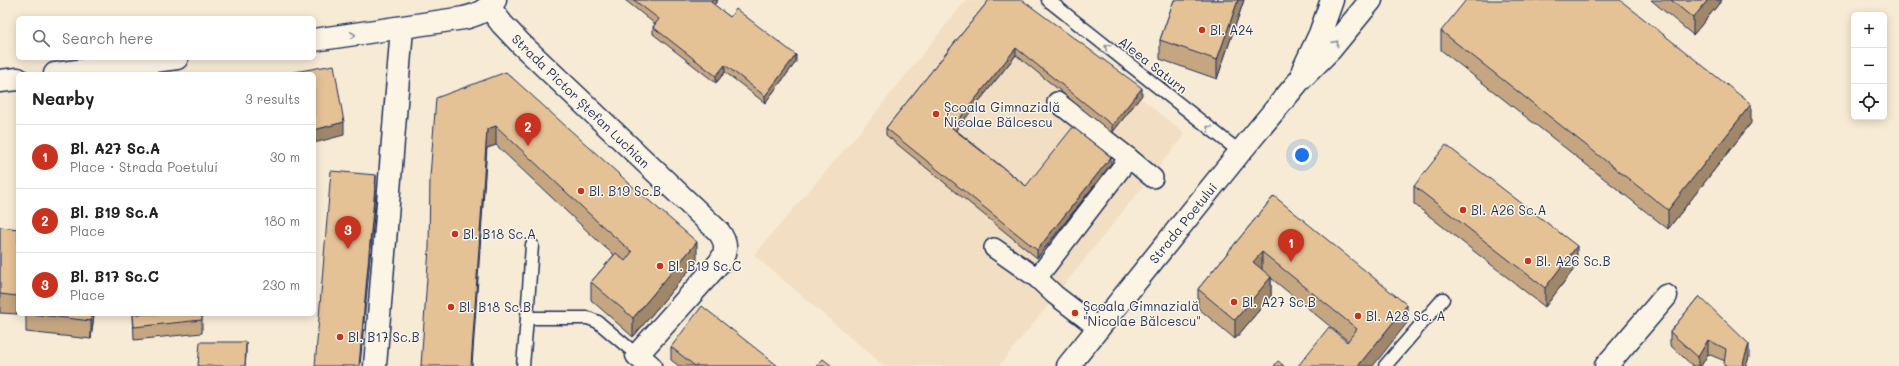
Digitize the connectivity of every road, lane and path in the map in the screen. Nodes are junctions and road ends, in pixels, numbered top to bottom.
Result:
1 (1048, 0) edge
2 (1332, 0) edge
3 (1371, 0) edge
4 (492, 4) edge
5 (402, 28) junction
6 (316, 40) edge
7 (162, 60) edge
8 (70, 72) edge
9 (16, 79) edge
10 (0, 81) edge
11 (1299, 81) junction
12 (1057, 102) dead end
13 (1240, 152) junction
14 (1130, 158) junction
15 (1153, 178) dead end
16 (532, 245) dead end
17 (994, 248) dead end
18 (1037, 278) junction
19 (1666, 296) dead end
20 (1444, 299) dead end
21 (527, 318) junction
22 (1098, 328) junction
23 (644, 360) edge
24 (375, 366) edge
25 (524, 366) edge
26 (1068, 366) edge
27 (1385, 366) edge
28 (1606, 366) edge

13 -> 1 lane, Aleea Saturn
2 - 11 street, Strada Poetului
11 -> 3 street, Strada Poetului
4 - 5 street
4 - 23 street, Strada Pictor Ștefan Luchian
6 -> 5 street
5 - 24 street
7 - 8 street
9 - 10 street
11 - 13 street, Strada Poetului
12 - 14 street
13 - 22 street, Strada Poetului
14 - 15 street
14 - 18 street
16 - 21 lane
17 - 18 street
18 - 22 street
19 - 28 street
20 - 27 lane
21 - 23 lane
21 - 25 lane
22 - 26 street, Strada Poetului

